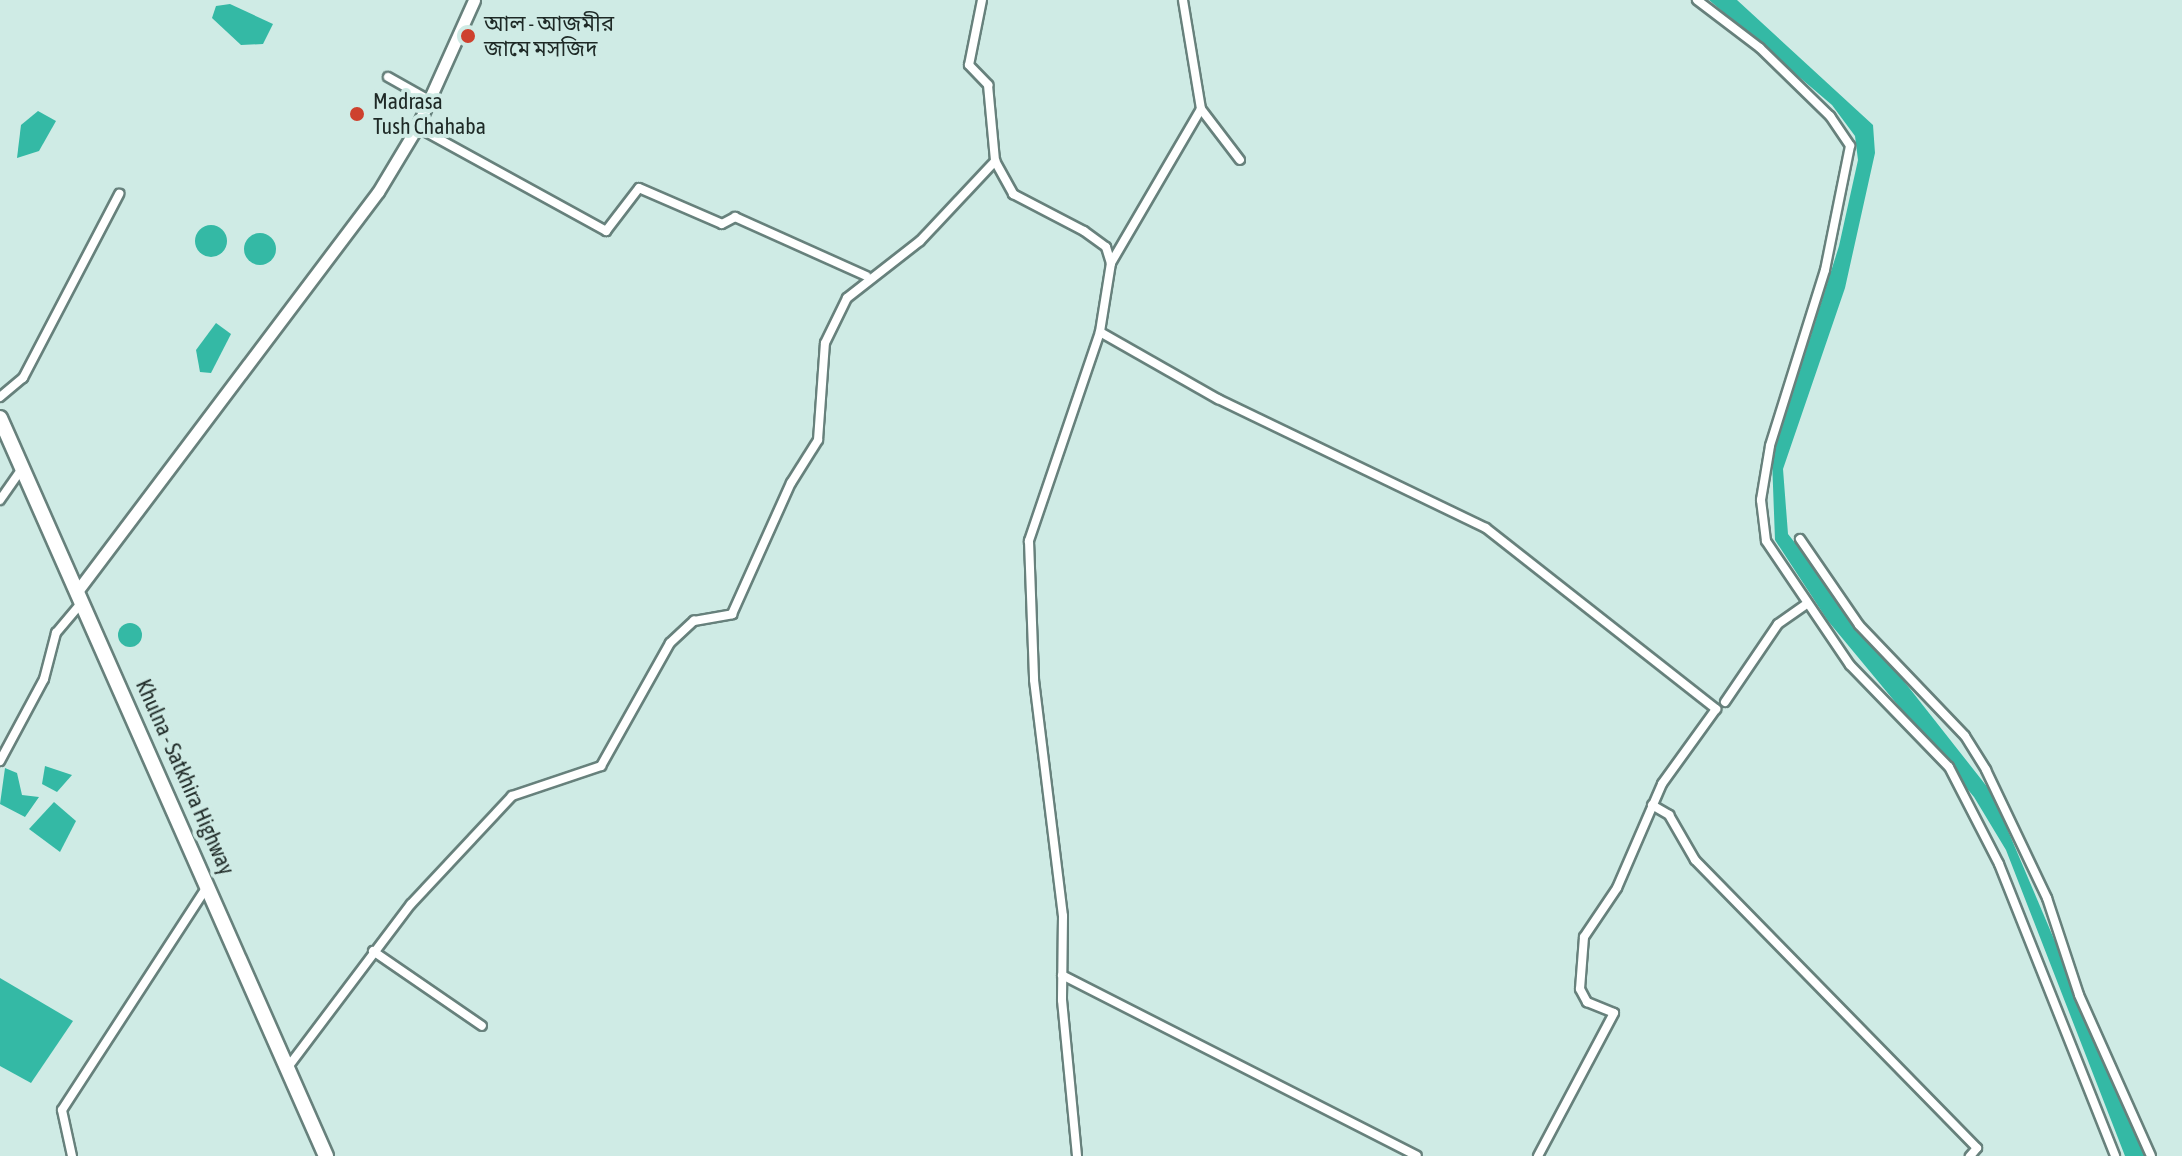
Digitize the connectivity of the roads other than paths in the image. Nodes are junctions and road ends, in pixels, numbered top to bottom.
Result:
1 (982, 0) edge
2 (1183, 0) edge
3 (1697, 0) edge
4 (469, 1) edge
5 (388, 77) dead end
6 (429, 100) junction
7 (1201, 109) junction
8 (417, 127) junction
9 (1240, 160) dead end
10 (995, 161) junction
11 (119, 194) dead end
12 (1111, 263) junction
13 (866, 276) junction
14 (1100, 332) junction
15 (0, 397) edge
16 (0, 418) edge
17 (22, 467) junction
18 (0, 500) edge
19 (1800, 539) dead end
20 (81, 595) junction
21 (1804, 606) junction
22 (1725, 702) dead end
23 (0, 761) edge
24 (1652, 805) junction
25 (209, 884) junction
26 (373, 951) junction
27 (1062, 975) junction
28 (482, 1026) dead end
29 (288, 1067) junction
30 (72, 1156) edge
31 (326, 1156) edge
32 (1077, 1156) edge
33 (1417, 1156) edge
34 (1538, 1156) edge
35 (1970, 1156) edge
36 (2115, 1156) edge
37 (2151, 1156) edge

1 - 10 street
2 - 7 street
3 - 21 street
4 - 6 street
5 - 6 street
6 - 8 street
7 - 9 street
7 - 12 street
8 - 13 street
8 - 20 street
10 - 12 street
10 - 13 street
11 - 15 street
12 - 14 street
13 - 26 street
14 - 24 street
14 - 27 street
16 - 17 highway, Khulna - Satkhira Highway
17 - 18 street
17 - 20 highway, Khulna - Satkhira Highway
19 - 37 street
20 - 23 street
20 - 25 highway, Khulna - Satkhira Highway
21 - 22 street
21 - 36 street
24 - 34 street
24 - 35 street
25 - 29 highway, Khulna - Satkhira Highway
25 - 30 street
26 - 28 street
26 - 29 street
27 - 32 street
27 - 33 street
29 - 31 highway, Khulna - Satkhira Highway

